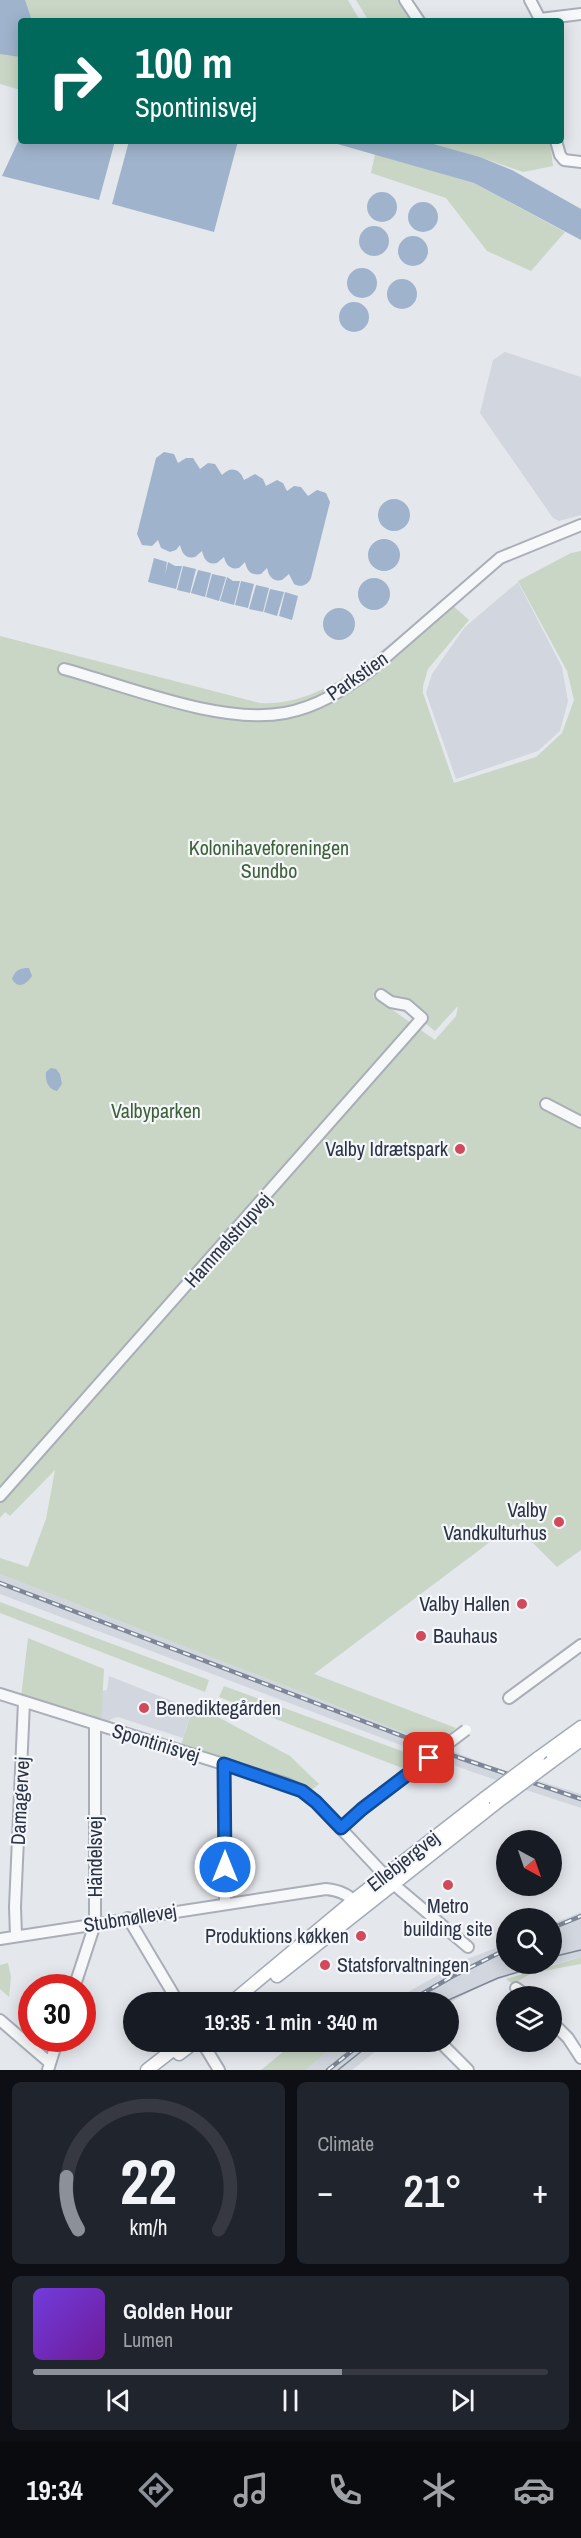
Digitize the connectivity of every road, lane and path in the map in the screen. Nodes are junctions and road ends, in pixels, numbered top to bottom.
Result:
1 (405, 0) edge
2 (530, 0) edge
3 (581, 14) edge
4 (417, 18) edge
5 (539, 18) edge
6 (554, 18) edge
7 (557, 144) edge
8 (581, 162) edge
9 (581, 525) edge
10 (64, 669) dead end
11 (381, 995) dead end
12 (546, 1104) dead end
13 (581, 1122) edge
14 (0, 1496) edge
15 (581, 1645) edge
16 (0, 1694) edge
17 (509, 1698) dead end
18 (24, 1702) junction
19 (95, 1724) junction
20 (581, 1727) edge
21 (466, 1730) dead end
22 (581, 1740) edge
23 (224, 1764) junction
24 (491, 1800) junction
25 (341, 1828) junction
26 (389, 1879) junction
27 (225, 1903) junction
28 (357, 1904) junction
29 (128, 1918) junction
30 (95, 1924) junction
31 (16, 1936) junction
32 (0, 1939) edge
33 (468, 1947) dead end
34 (79, 1974) edge
35 (172, 1992) edge
36 (245, 1992) edge
37 (255, 1992) edge
38 (0, 2020) edge
39 (562, 2032) edge
40 (170, 2052) edge
41 (182, 2052) edge
42 (208, 2052) edge
43 (450, 2052) edge
44 (581, 2058) edge
45 (49, 2066) edge
46 (147, 2070) edge
47 (159, 2070) edge
48 (219, 2070) edge
49 (468, 2070) edge

1 - 4 street
2 - 5 street
3 - 6 street
7 - 8 street
9 - 10 street, Parkstien
11 - 14 street, Hammelstrupvej
12 - 13 street
15 - 17 street
16 - 18 street, Spontinisvej
18 - 19 street, Spontinisvej
18 - 31 street, Damagervej
19 - 23 street, Spontinisvej
19 - 30 street, Händelsvej
20 - 24 main road, Ellebjergvej, bridge
21 - 25 street, bridge
22 - 24 main road, Ellebjergvej, bridge
23 - 25 street, Spontinisvej
23 - 27 street
24 - 26 main road, Ellebjergvej
25 - 26 street, Spontinisvej
26 - 28 main road, Ellebjergvej
26 - 33 street, Spontinisvej
27 - 28 street, Stubmøllevej
27 - 29 street, Stubmøllevej
28 - 36 main road, Ellebjergvej
28 - 37 main road, Ellebjergvej
29 - 30 street, Stubmøllevej
29 - 35 street
30 - 31 street, Stubmøllevej
30 - 34 street, Händelsvej
31 - 32 street, Stubmøllevej
38 - 45 street
39 - 44 street
40 - 46 main road
41 - 47 main road
42 - 48 street
43 - 49 street

